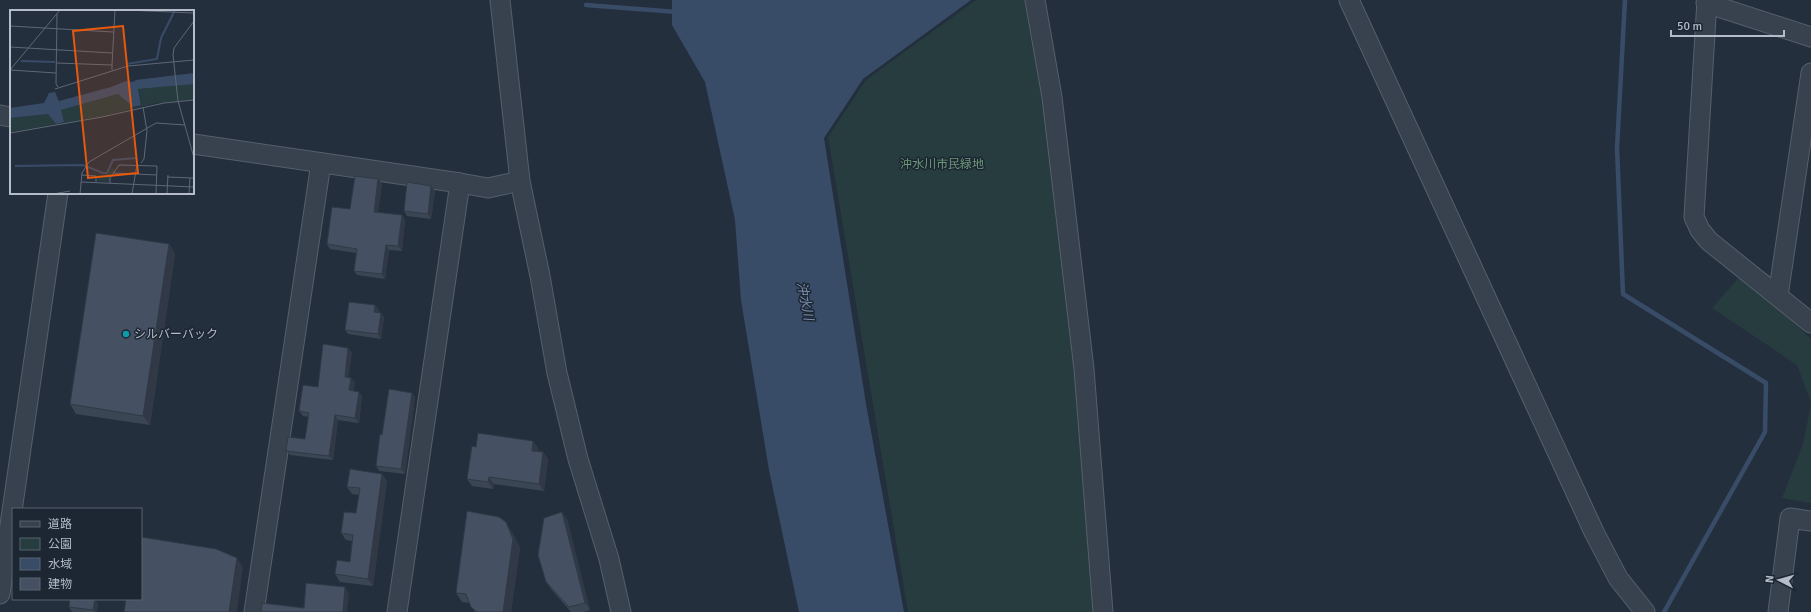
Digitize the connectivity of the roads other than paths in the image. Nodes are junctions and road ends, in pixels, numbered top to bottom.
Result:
1 (500, 0) edge
2 (1035, 0) edge
3 (1349, 0) edge
4 (1706, 1) edge
5 (1811, 37) edge
6 (1811, 73) edge
7 (0, 115) edge
8 (10, 117) edge
9 (194, 144) edge
10 (321, 163) junction
11 (520, 181) junction
12 (460, 183) junction
13 (58, 194) edge
14 (1778, 296) junction
15 (1811, 323) edge
16 (12, 508) edge
17 (12, 511) edge
18 (1811, 521) edge
19 (0, 594) edge
20 (1642, 609) edge
21 (254, 612) edge
22 (397, 612) edge
23 (621, 612) edge
24 (1103, 612) edge
25 (1778, 612) edge

1 - 11 street
2 - 24 street
3 - 20 street
4 - 5 street
4 - 14 street
6 - 14 street
7 - 8 street
9 - 10 street
10 - 12 street
10 - 21 street
11 - 12 street
11 - 23 street
12 - 22 street
13 - 16 street
14 - 15 street
17 - 19 street
18 - 25 street

